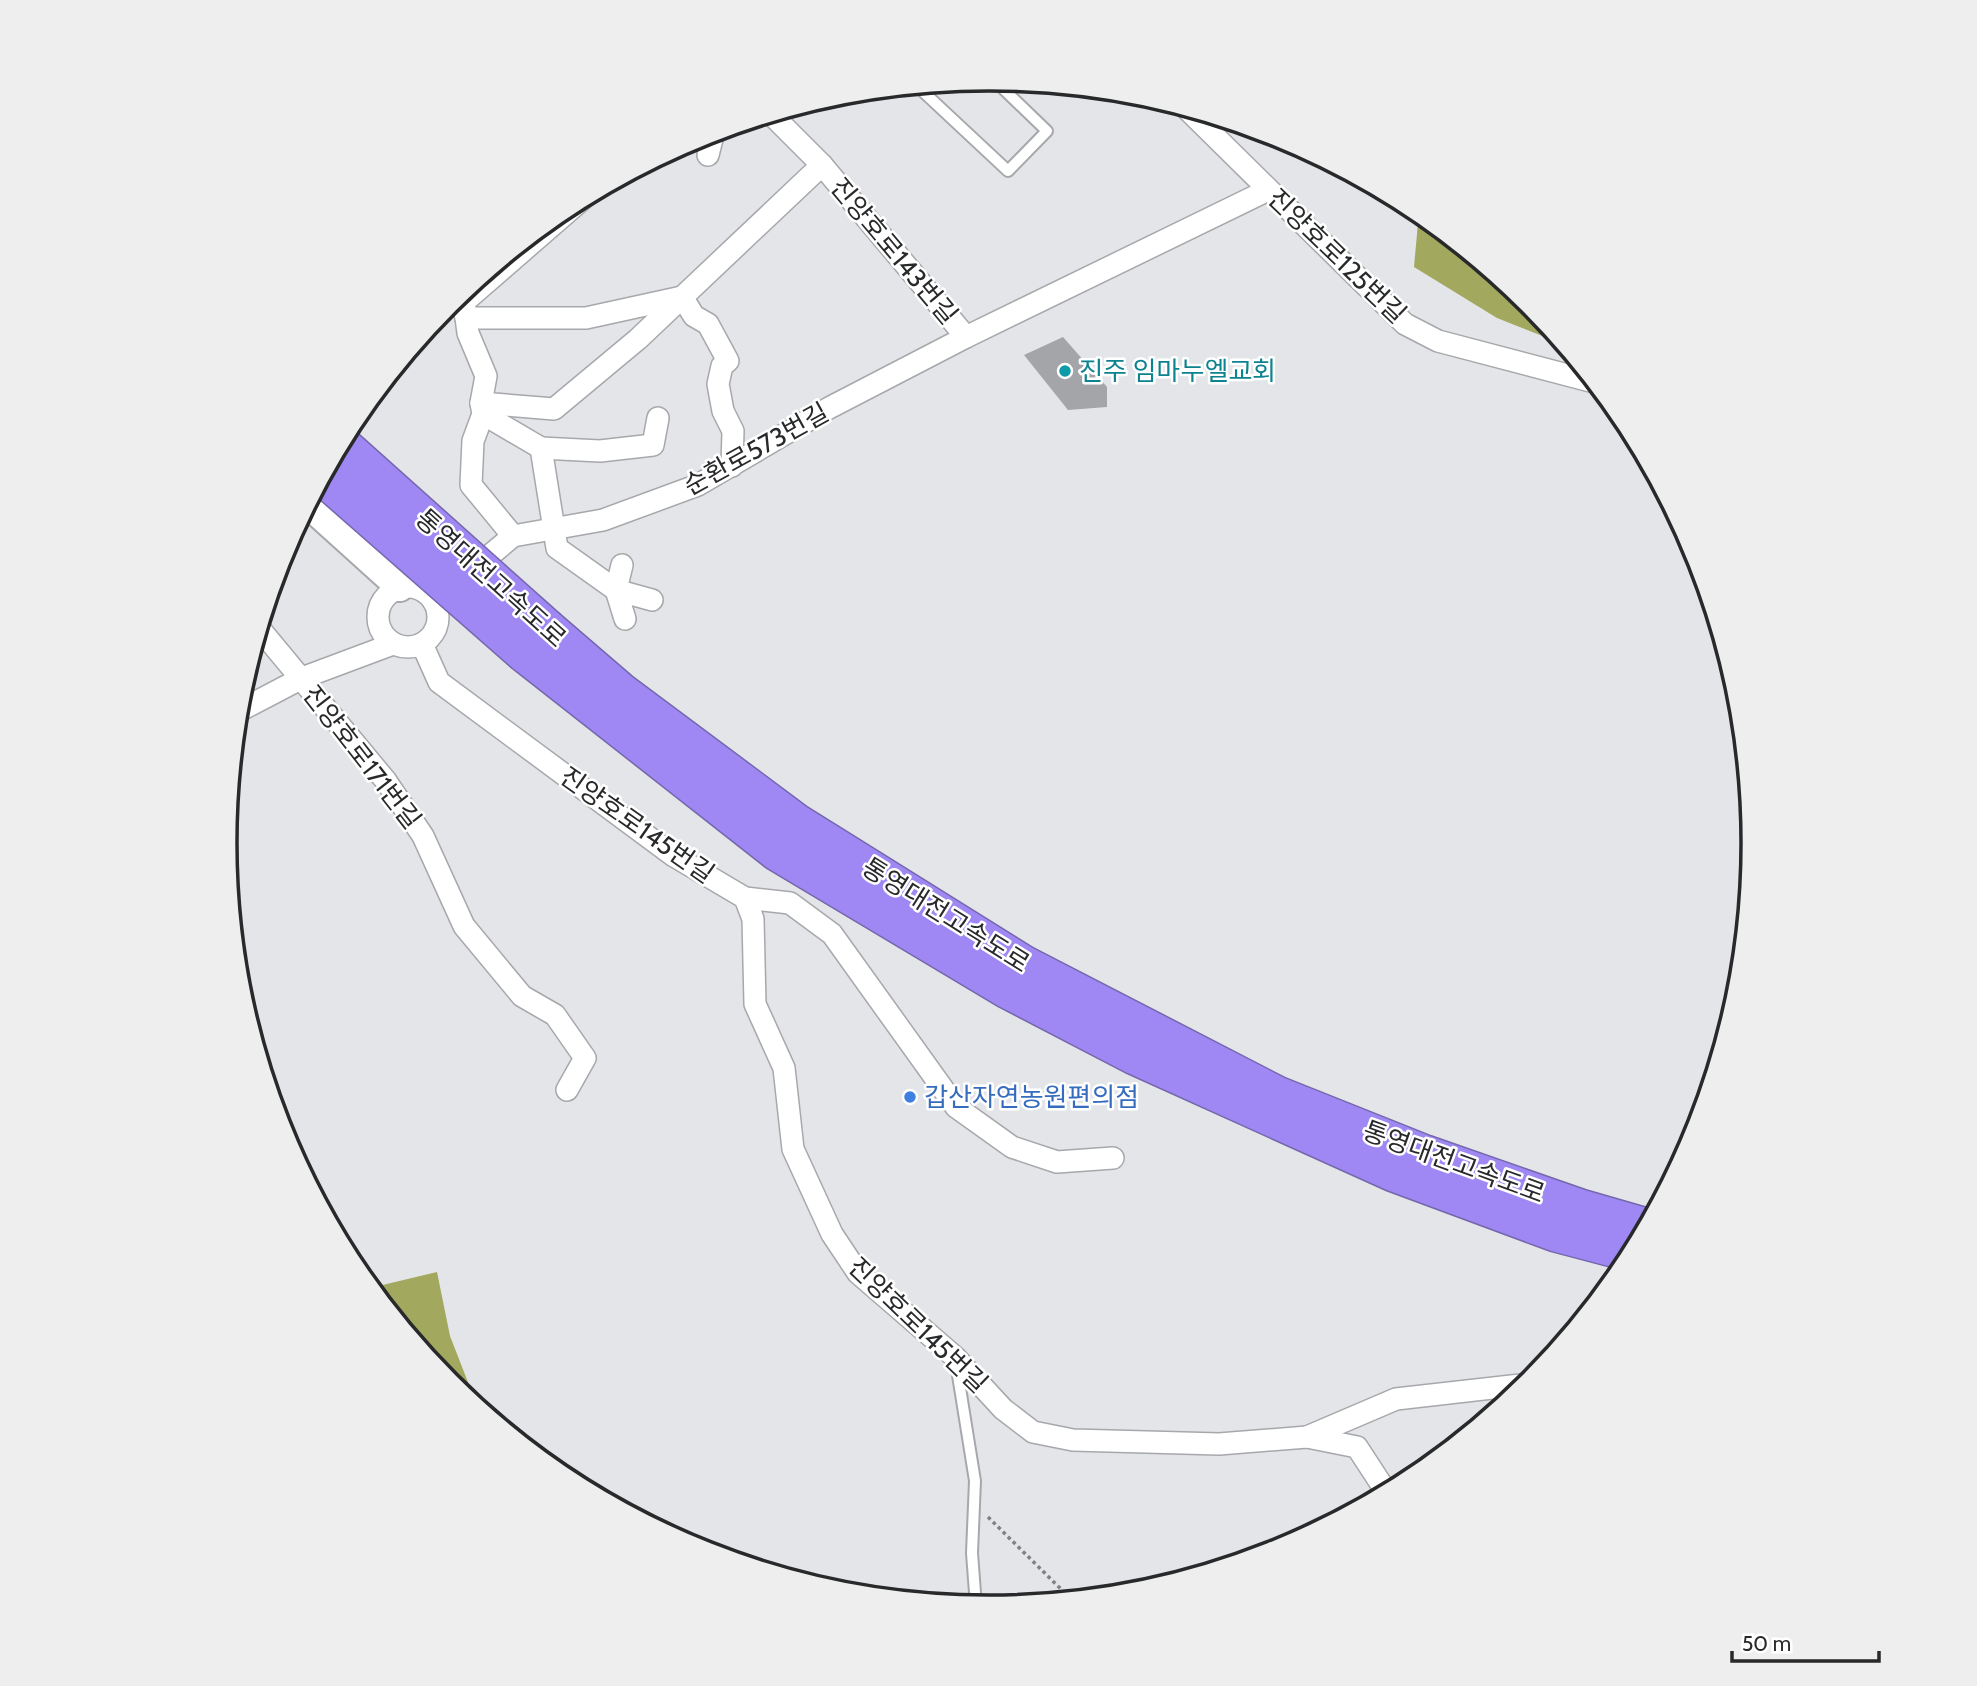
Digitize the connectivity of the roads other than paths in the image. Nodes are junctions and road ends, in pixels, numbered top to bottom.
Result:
1 (1006, 92) edge
2 (926, 94) edge
3 (779, 122) edge
4 (1201, 122) edge
5 (711, 144) edge
6 (708, 155) dead end
7 (822, 165) junction
8 (1268, 190) junction
9 (682, 297) junction
10 (463, 305) edge
11 (464, 305) edge
12 (966, 337) junction
13 (1579, 378) edge
14 (482, 408) junction
15 (658, 418) dead end
16 (541, 448) junction
17 (347, 450) edge
18 (732, 466) junction
19 (329, 482) edge
20 (314, 510) edge
21 (553, 527) junction
22 (513, 536) junction
23 (622, 565) dead end
24 (400, 588) junction
25 (616, 590) junction
26 (652, 600) dead end
27 (434, 601) junction
28 (625, 619) dead end
29 (266, 636) edge
30 (536, 641) junction
31 (393, 644) junction
32 (422, 644) junction
33 (302, 678) junction
34 (249, 705) edge
35 (746, 898) junction
36 (567, 1090) dead end
37 (1113, 1158) dead end
38 (1637, 1224) edge
39 (1621, 1250) edge
40 (955, 1357) junction
41 (1508, 1386) edge
42 (1307, 1437) junction
43 (1381, 1484) edge
44 (975, 1594) edge

1 - 2 lane
3 - 7 street, 진양호로143번길
4 - 8 street, 진양호로125번길
5 - 6 street
7 - 9 street, 진양호로143번길
7 - 12 street, 진양호로143번길
8 - 12 street, 순환로573번길
8 - 13 street, 진양호로125번길
9 - 11 street
9 - 14 street
9 - 18 street
10 - 14 street
12 - 18 street, 순환로573번길
14 - 16 street
14 - 22 street
15 - 16 street
16 - 21 street
17 - 30 highway, 통영대전고속도로, bridge
18 - 21 street, 순환로573번길
19 - 30 highway, 통영대전고속도로, bridge
20 - 24 street
21 - 22 street, 순환로573번길
21 - 25 street
22 - 27 street, 순환로573번길
23 - 25 street
24 - 27 street
24 - 31 street
25 - 26 street
25 - 28 street
27 - 32 street
29 - 33 street, 진양호로171번길
30 - 38 highway, 통영대전고속도로
30 - 39 highway, 통영대전고속도로
31 - 32 street
31 - 33 street
32 - 35 street, 진양호로145번길
33 - 34 street
33 - 36 street, 진양호로171번길
35 - 37 street
35 - 40 street, 진양호로145번길
40 - 42 street, 진양호로145번길
40 - 44 lane
41 - 42 street
42 - 43 street

